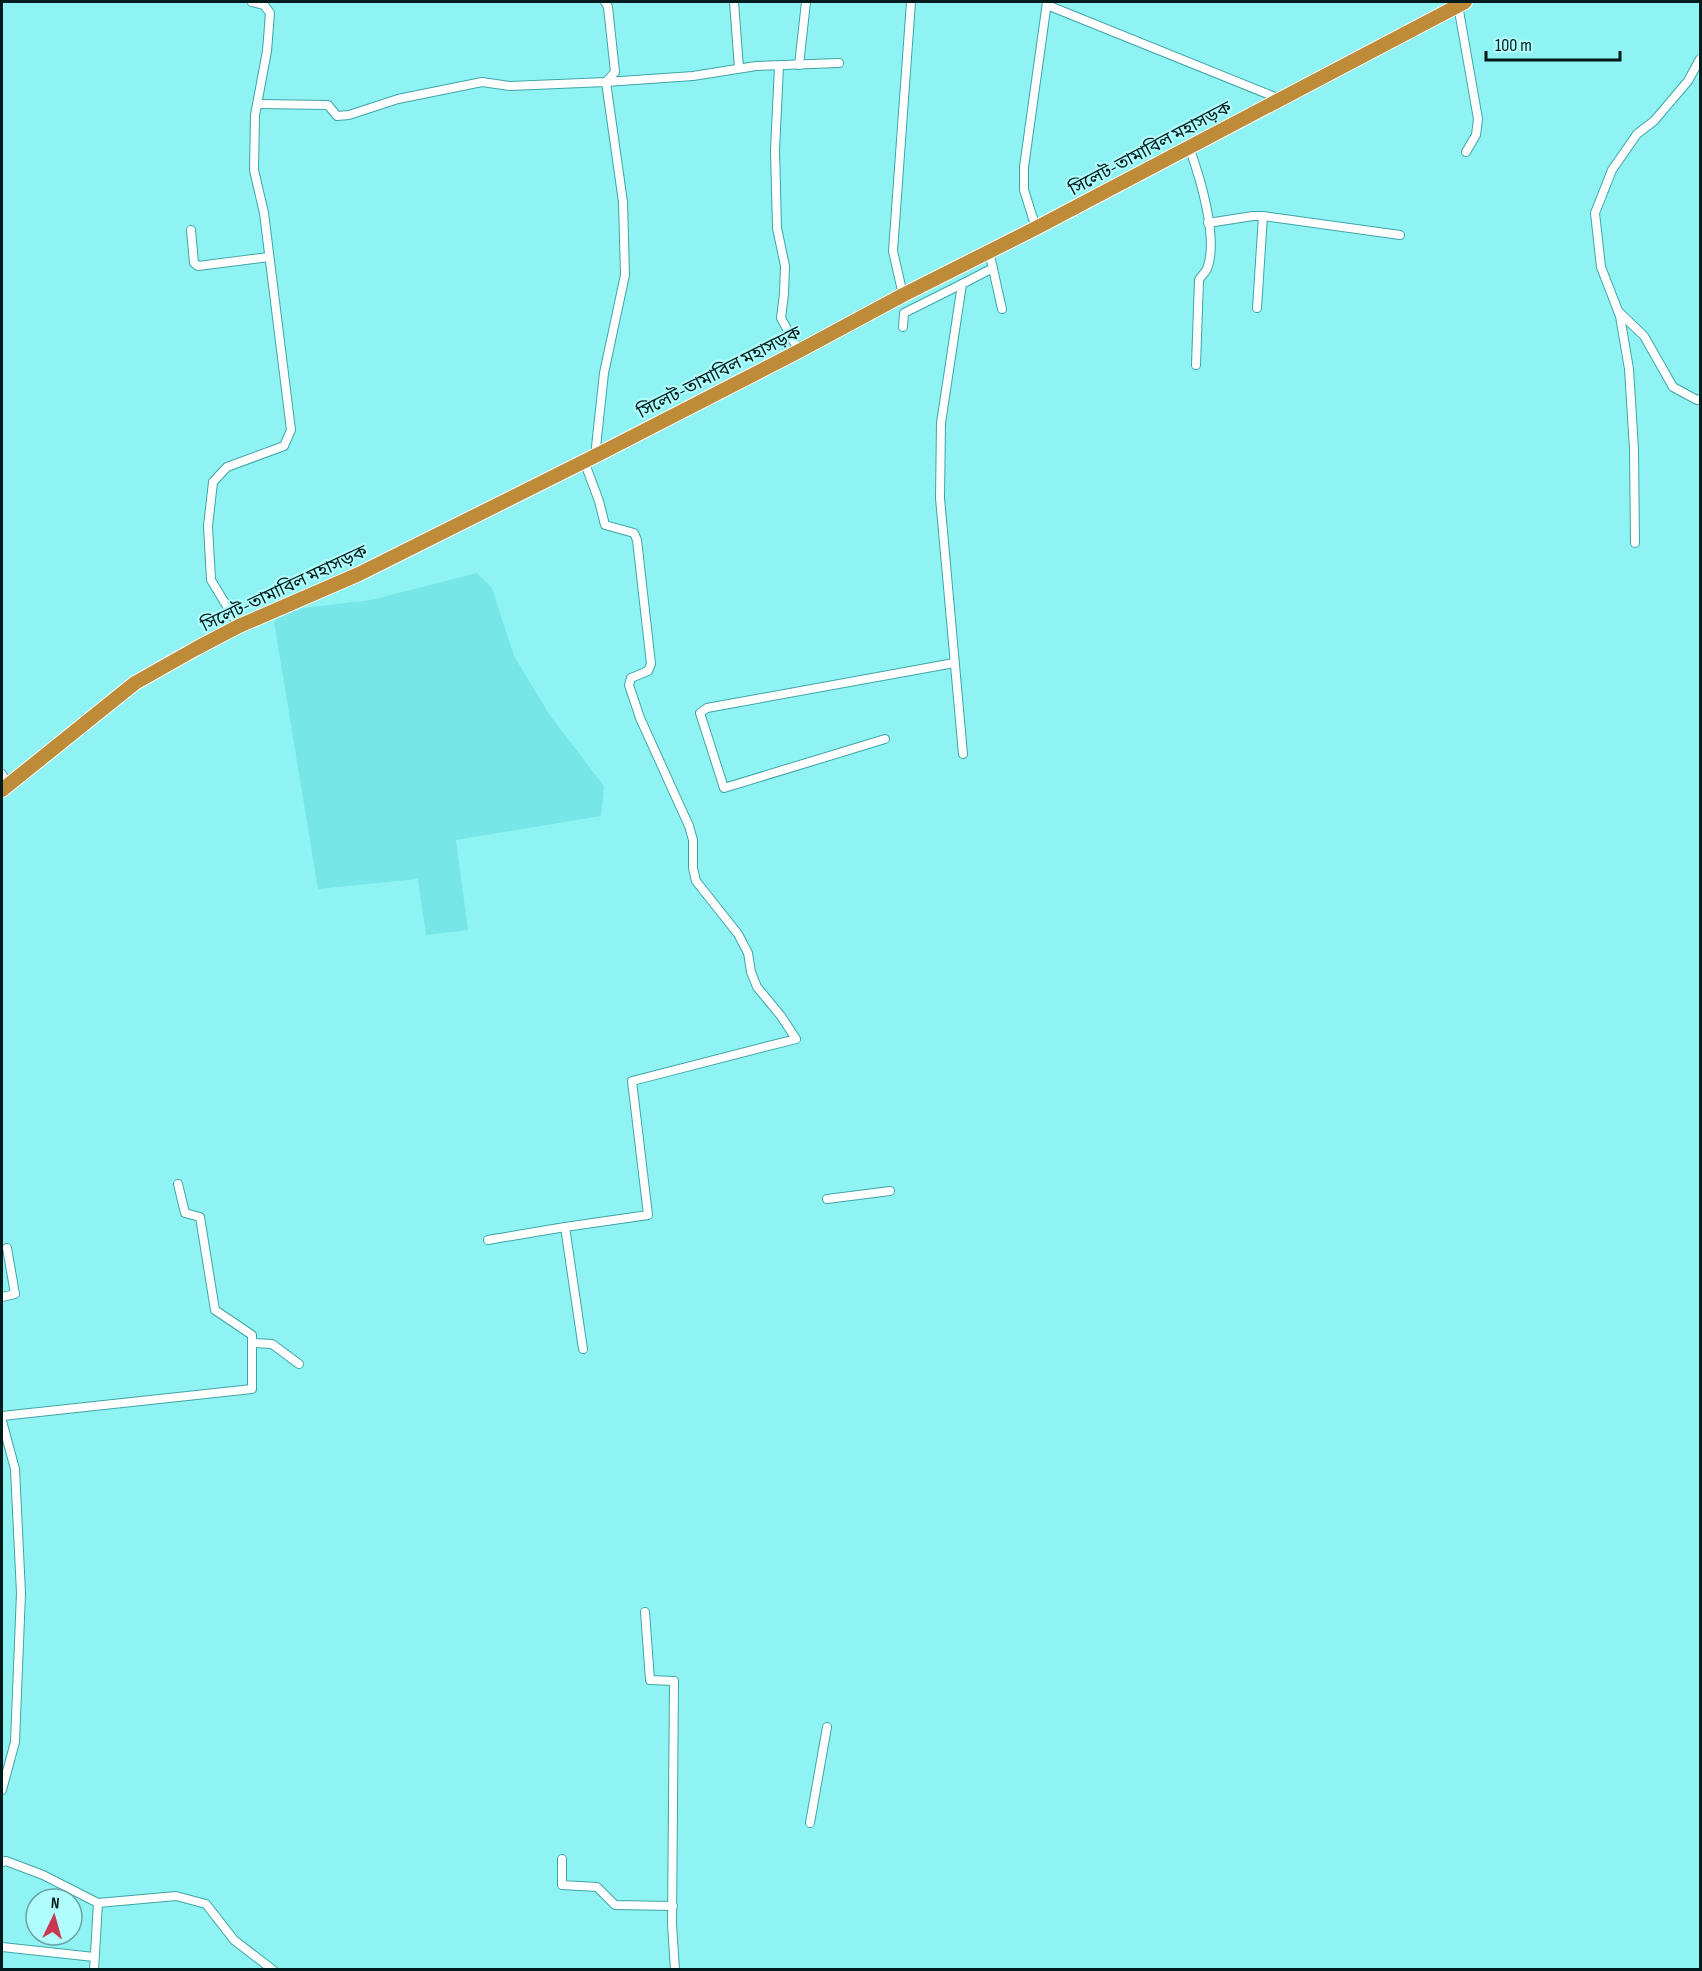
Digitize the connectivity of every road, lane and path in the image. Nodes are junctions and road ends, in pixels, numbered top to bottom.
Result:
1 (252, 2) edge
2 (604, 2) edge
3 (734, 2) edge
4 (806, 2) edge
5 (910, 2) edge
6 (1047, 3) edge
7 (1461, 3) edge
8 (1701, 58) edge
9 (839, 63) dead end
10 (799, 65) junction
11 (779, 66) junction
12 (739, 68) junction
13 (606, 82) junction
14 (1280, 99) junction
15 (258, 104) junction
16 (1189, 147) junction
17 (1466, 152) dead end
18 (1263, 216) junction
19 (1208, 223) junction
20 (1036, 228) junction
21 (191, 230) dead end
22 (1400, 235) dead end
23 (989, 251) junction
24 (269, 257) junction
25 (993, 268) junction
26 (962, 284) junction
27 (903, 294) junction
28 (1257, 308) dead end
29 (1002, 309) dead end
30 (1617, 310) junction
31 (903, 327) dead end
32 (799, 351) junction
33 (1196, 365) dead end
34 (1701, 399) edge
35 (589, 459) junction
36 (1635, 543) dead end
37 (239, 626) junction
38 (954, 663) junction
39 (885, 739) dead end
40 (963, 754) dead end
41 (4, 783) edge
42 (178, 1184) dead end
43 (890, 1191) dead end
44 (827, 1198) dead end
45 (564, 1227) junction
46 (488, 1240) dead end
47 (7, 1248) dead end
48 (2, 1297) edge
49 (252, 1343) junction
50 (583, 1349) dead end
51 (299, 1364) dead end
52 (2, 1416) edge
53 (2, 1421) edge
54 (645, 1612) dead end
55 (827, 1727) dead end
56 (2, 1790) edge
57 (810, 1824) dead end
58 (2, 1852) edge
59 (562, 1860) dead end
60 (4, 1861) edge
61 (98, 1903) junction
62 (673, 1906) junction
63 (2, 1947) edge
64 (94, 1957) junction
65 (94, 1970) edge
66 (273, 1970) edge
67 (675, 1970) edge

1 - 15 street
2 - 13 street
3 - 12 street
4 - 10 street
5 - 27 street
6 - 14 street
6 - 20 street
7 - 14 highway, সিলেট-তামাবিল মহাসড়ক
7 - 17 street
8 - 30 street
9 - 10 street
10 - 11 street
11 - 12 street
11 - 32 street
12 - 13 street
13 - 15 street
13 - 35 street
14 - 16 highway, সিলেট-তামাবিল মহাসড়ক
15 - 24 street
16 - 19 street
16 - 20 highway, সিলেট-তামাবিল মহাসড়ক
18 - 19 street
18 - 22 street
18 - 28 street
19 - 33 street
20 - 23 highway, সিলেট-তামাবিল মহাসড়ক
21 - 24 street
23 - 25 street
23 - 27 highway, সিলেট-তামাবিল মহাসড়ক
24 - 37 street
25 - 26 street
25 - 29 street
26 - 31 street
26 - 38 street
27 - 32 highway, সিলেট-তামাবিল মহাসড়ক
30 - 34 street
30 - 36 street
32 - 35 highway, সিলেট-তামাবিল মহাসড়ক
35 - 37 highway, সিলেট-তামাবিল মহাসড়ক
35 - 45 street
37 - 41 highway, সিলেট-তামাবিল মহাসড়ক
38 - 39 street
38 - 40 street
42 - 49 street
43 - 44 street
45 - 46 street
45 - 50 street
47 - 48 street
49 - 51 street
49 - 52 street
53 - 56 street
54 - 62 street
55 - 57 street
58 - 60 street
59 - 62 street
60 - 61 street
61 - 64 street
61 - 66 street
62 - 67 street
63 - 64 street
64 - 65 street

